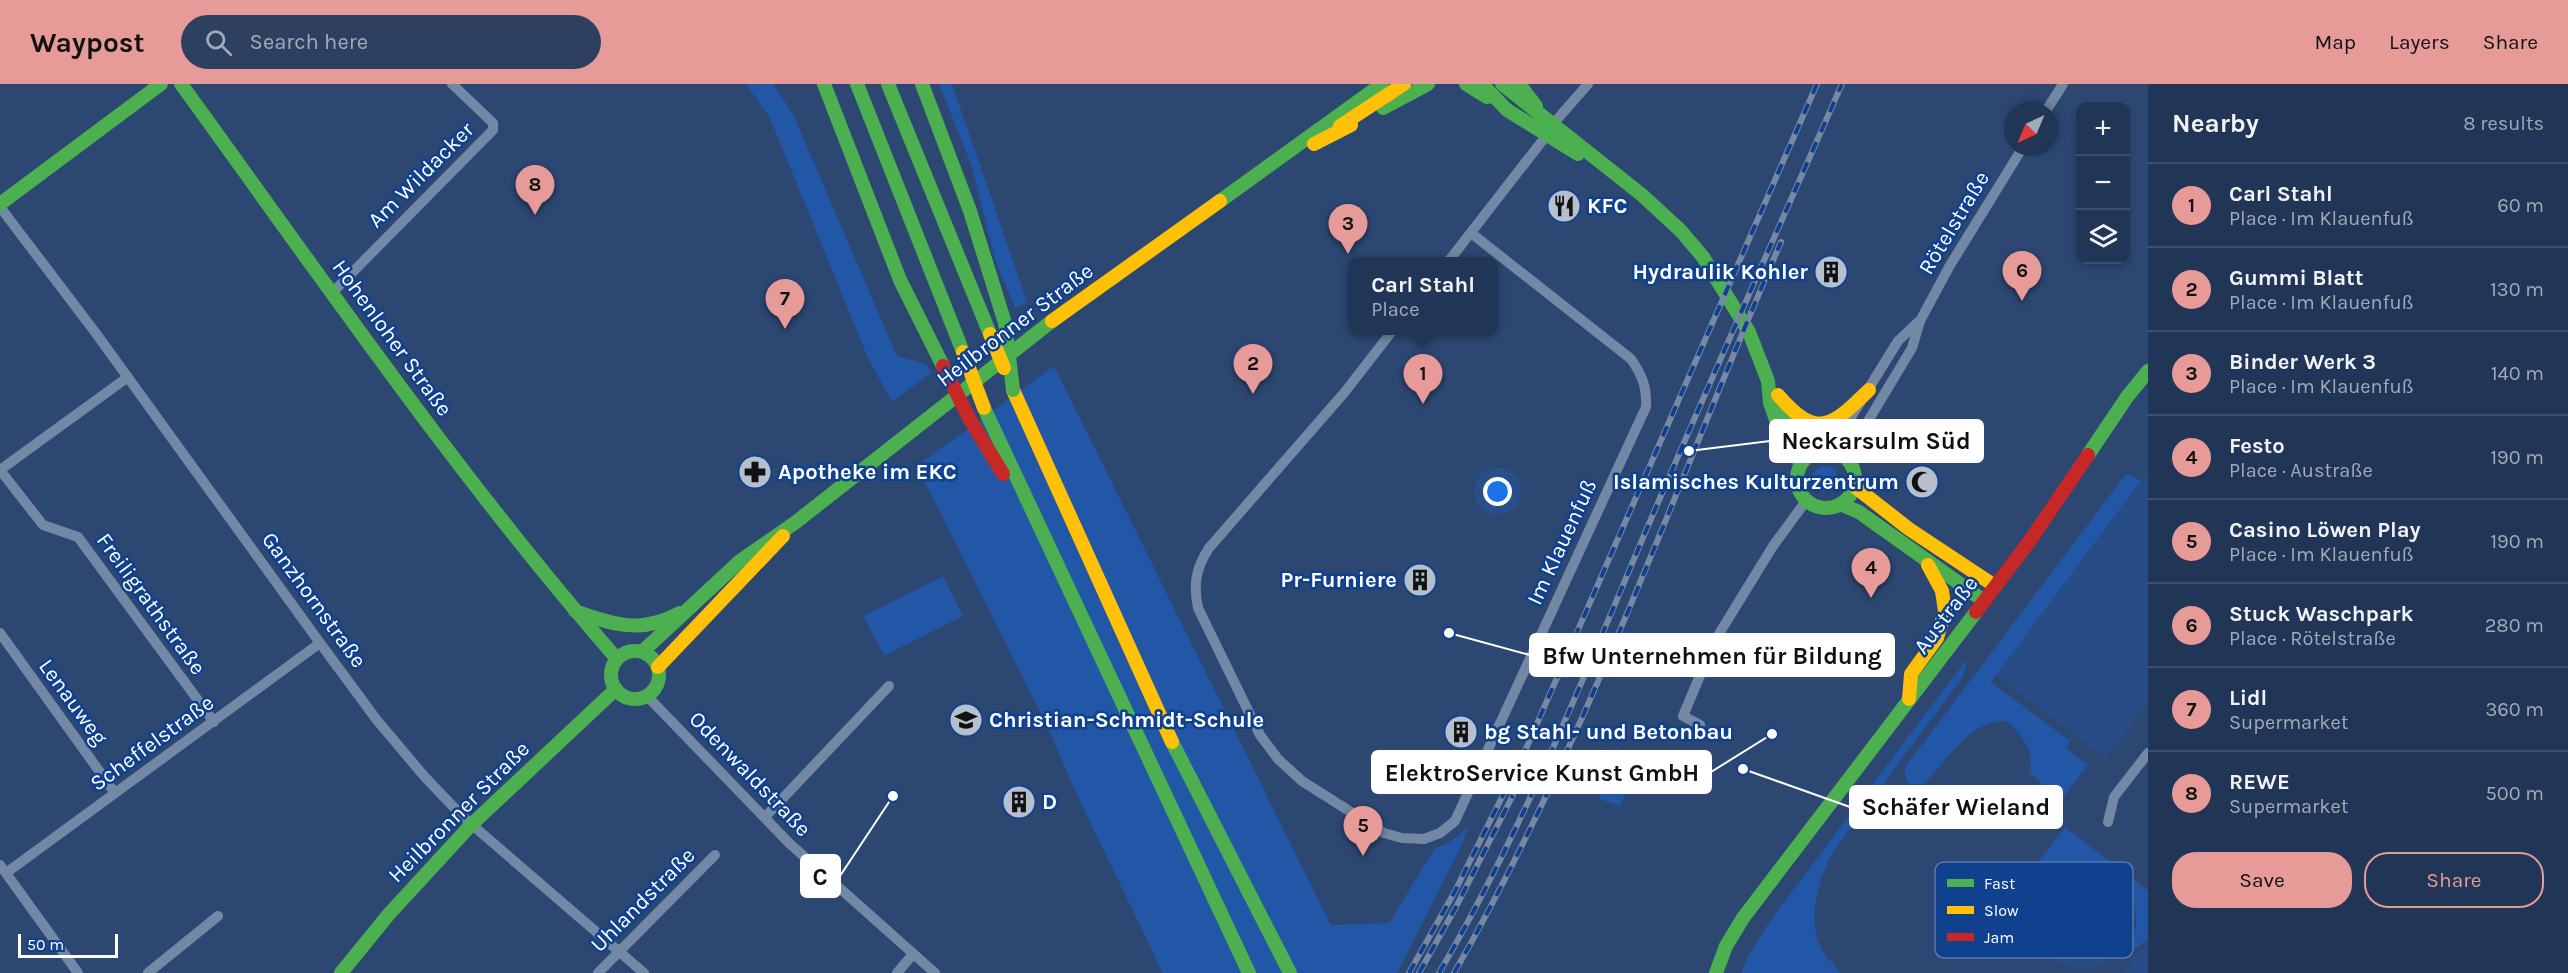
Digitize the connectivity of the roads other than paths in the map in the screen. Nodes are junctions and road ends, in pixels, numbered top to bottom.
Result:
1 (161, 84) edge
2 (181, 84) edge
3 (452, 84) edge
4 (824, 84) edge
5 (857, 84) edge
6 (888, 84) edge
7 (922, 84) edge
8 (1382, 84) edge
9 (1404, 84) edge
10 (1428, 84) edge
11 (1466, 84) edge
12 (1482, 84) edge
13 (1502, 84) edge
14 (1519, 84) edge
15 (1588, 84) edge
16 (2063, 84) edge
17 (2052, 102) edge
18 (1507, 110) junction
19 (1548, 126) junction
20 (1314, 144) junction
21 (2017, 156) edge
22 (1266, 170) junction
23 (0, 206) edge
24 (1471, 233) junction
25 (1451, 257) edge
26 (333, 292) junction
27 (1920, 321) junction
28 (1389, 335) edge
29 (2148, 370) edge
30 (128, 377) junction
31 (1768, 381) junction
32 (1013, 390) junction
33 (1869, 390) junction
34 (1778, 395) junction
35 (1823, 451) junction
36 (1849, 462) junction
37 (1801, 463) junction
38 (0, 470) edge
39 (1854, 486) junction
40 (1806, 501) junction
41 (1840, 504) junction
42 (796, 522) junction
43 (1923, 558) junction
44 (1056, 564) junction
45 (1995, 586) junction
46 (1984, 601) junction
47 (687, 609) junction
48 (575, 611) junction
49 (0, 633) edge
50 (320, 643) junction
51 (642, 652) junction
52 (617, 659) junction
53 (658, 667) junction
54 (889, 686) dead end
55 (616, 689) junction
56 (647, 696) junction
57 (1909, 699) junction
58 (214, 722) junction
59 (1700, 726) dead end
60 (2148, 753) edge
61 (115, 793) junction
62 (765, 817) junction
63 (2108, 822) dead end
64 (471, 825) junction
65 (715, 855) dead end
66 (3, 869) edge
67 (218, 916) dead end
68 (618, 952) junction
69 (913, 954) junction
70 (76, 972) edge
71 (148, 973) edge
72 (341, 973) edge
73 (598, 973) edge
74 (644, 973) edge
75 (897, 973) edge
76 (935, 973) edge
77 (1249, 973) edge
78 (1290, 973) edge
79 (1716, 973) edge

1 - 23 main road
2 - 26 main road, Hohenloher Straße
3 - 26 street, Am Wildacker
4 - 44 main road, bridge
5 - 44 main road, bridge
6 - 32 main road, bridge
7 - 32 main road, bridge
8 - 22 main road, Heilbronner Straße
9 - 20 main road, Heilbronner Straße
10 - 20 main road
11 - 18 main road
12 - 18 main road
13 - 19 main road
14 - 19 main road
15 - 19 street
16 - 17 street
18 - 19 main road
19 - 24 street
19 - 31 main road
20 - 22 main road, Heilbronner Straße
21 - 27 street, Rötelstraße
22 - 42 main road, Heilbronner Straße
23 - 30 street, Ganzhornstraße
24 - 25 street
24 - 28 street, Im Klauenfuß
26 - 48 main road, Hohenloher Straße
27 - 33 street, Rötelstraße
27 - 36 street, Rötelstraße
29 - 45 main road, Austraße
30 - 38 street
30 - 50 street, Ganzhornstraße
31 - 34 main road
31 - 37 main road
32 - 78 main road
33 - 34 main road
33 - 35 street, Rötelstraße
34 - 35 main road
35 - 36 main road
35 - 37 main road
36 - 39 main road
37 - 40 main road
38 - 58 street, Freiligrathstraße
39 - 41 main road
39 - 45 main road
40 - 41 main road
40 - 59 street
41 - 43 main road
42 - 47 main road, Heilbronner Straße
42 - 53 main road, Heilbronner Straße
43 - 46 main road
43 - 57 main road
44 - 77 main road
45 - 46 main road, Austraße
46 - 57 main road, Austraße
47 - 48 main road
47 - 51 main road, Heilbronner Straße
48 - 52 main road, Hohenloher Straße
49 - 61 street, Lenauweg
50 - 58 street, Scheffelstraße
50 - 64 street, Ganzhornstraße
51 - 52 main road
51 - 53 main road
52 - 55 main road
53 - 56 main road
54 - 62 street
55 - 56 main road
55 - 64 main road, Heilbronner Straße
56 - 62 street, Odenwaldstraße
57 - 79 main road, Austraße
58 - 61 street, Scheffelstraße
60 - 63 street
61 - 66 street, Scheffelstraße
62 - 69 street, Odenwaldstraße
64 - 68 street, Ganzhornstraße
64 - 72 main road, Heilbronner Straße
65 - 68 street, Uhlandstraße
66 - 70 street
67 - 71 street
68 - 73 street, Uhlandstraße
68 - 74 street, Ganzhornstraße
69 - 75 street
69 - 76 street, Odenwaldstraße

